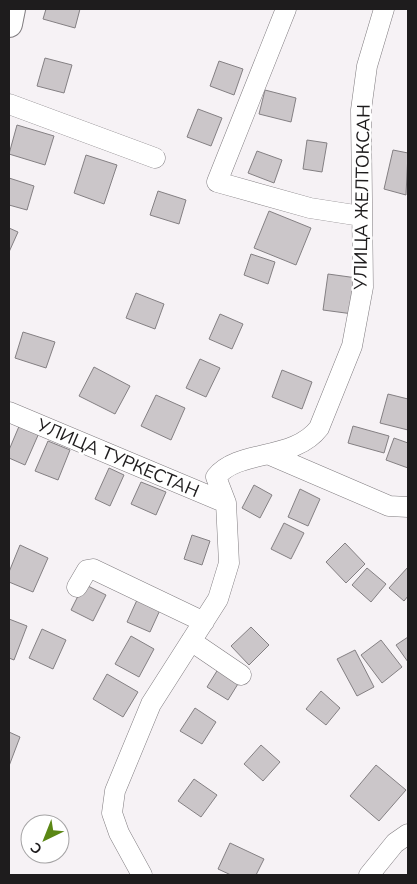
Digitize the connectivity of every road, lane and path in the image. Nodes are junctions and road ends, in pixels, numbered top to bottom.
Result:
1 (12, 9) edge
2 (286, 9) edge
3 (384, 9) edge
4 (9, 24) edge
5 (9, 104) edge
6 (155, 158) dead end
7 (361, 216) junction
8 (9, 412) edge
9 (268, 454) junction
10 (226, 503) junction
11 (408, 507) edge
12 (77, 586) dead end
13 (204, 622) junction
14 (191, 641) junction
15 (241, 675) dead end
16 (408, 834) edge
17 (142, 875) edge
18 (369, 875) edge

1 - 4 main road
2 - 7 street
3 - 7 street, УЛИЦА ЖЕЛТОКСАН
5 - 6 street
7 - 9 street, УЛИЦА ЖЕЛТОКСАН
8 - 10 street, УЛИЦА ТУРКЕСТАН
9 - 10 street, УЛИЦА ЖЕЛТОКСАН
9 - 11 street
10 - 13 street, УЛИЦА ЖЕЛТОКСАН
12 - 13 street
13 - 14 street, УЛИЦА ЖЕЛТОКСАН
14 - 15 street
14 - 17 street, УЛИЦА ЖЕЛТОКСАН
16 - 18 street

